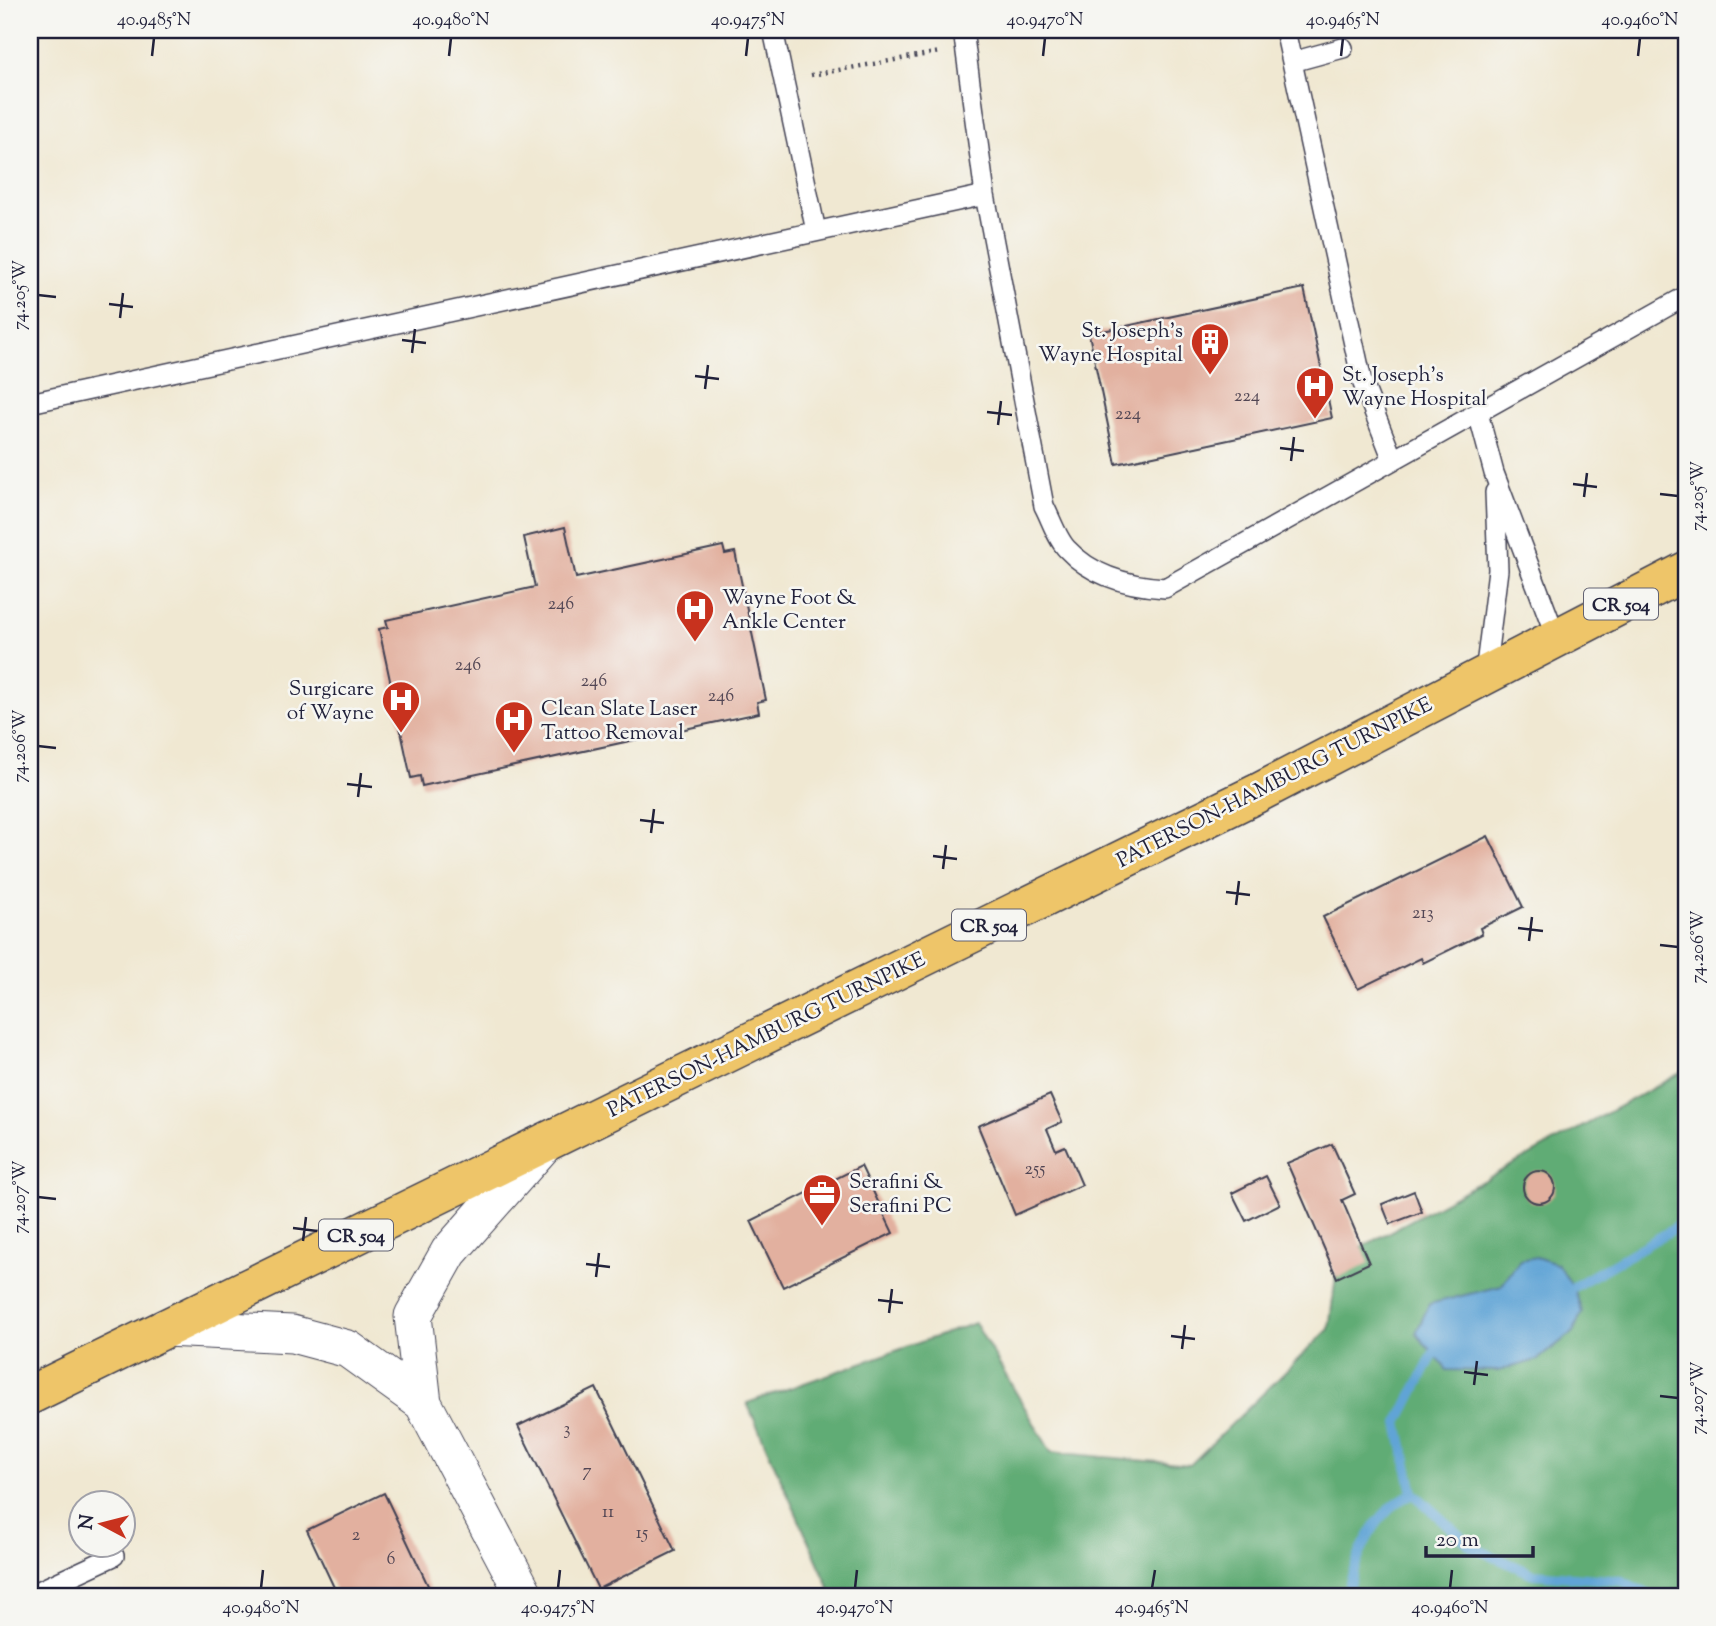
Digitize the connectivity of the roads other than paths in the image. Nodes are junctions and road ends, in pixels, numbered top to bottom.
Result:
1 (773, 30) edge
2 (963, 30) edge
3 (1285, 30) edge
4 (1343, 48) dead end
5 (1292, 62) junction
6 (985, 195) junction
7 (816, 231) junction
8 (1686, 296) edge
9 (30, 403) edge
10 (1478, 413) junction
11 (1393, 460) junction
12 (1494, 473) junction
13 (1686, 571) edge
14 (1556, 637) junction
15 (1485, 674) junction
16 (548, 1141) junction
17 (165, 1328) junction
18 (30, 1395) edge
19 (423, 1403) junction
20 (105, 1560) edge
21 (30, 1595) edge
22 (526, 1596) edge

1 - 7 lane
2 - 6 lane
3 - 5 lane
4 - 5 lane
5 - 11 lane
6 - 7 lane
6 - 11 lane
7 - 9 lane
8 - 10 lane
10 - 11 lane
10 - 12 lane
12 - 14 lane
12 - 15 lane
13 - 14 main road, PATERSON-HAMBURG TURNPIKE / CR 504
14 - 15 main road, PATERSON-HAMBURG TURNPIKE / CR 504
15 - 16 main road, PATERSON-HAMBURG TURNPIKE / CR 504
16 - 17 main road, PATERSON-HAMBURG TURNPIKE / CR 504
16 - 19 street
17 - 18 main road, PATERSON-HAMBURG TURNPIKE / CR 504
17 - 19 street
19 - 22 street
20 - 21 lane

